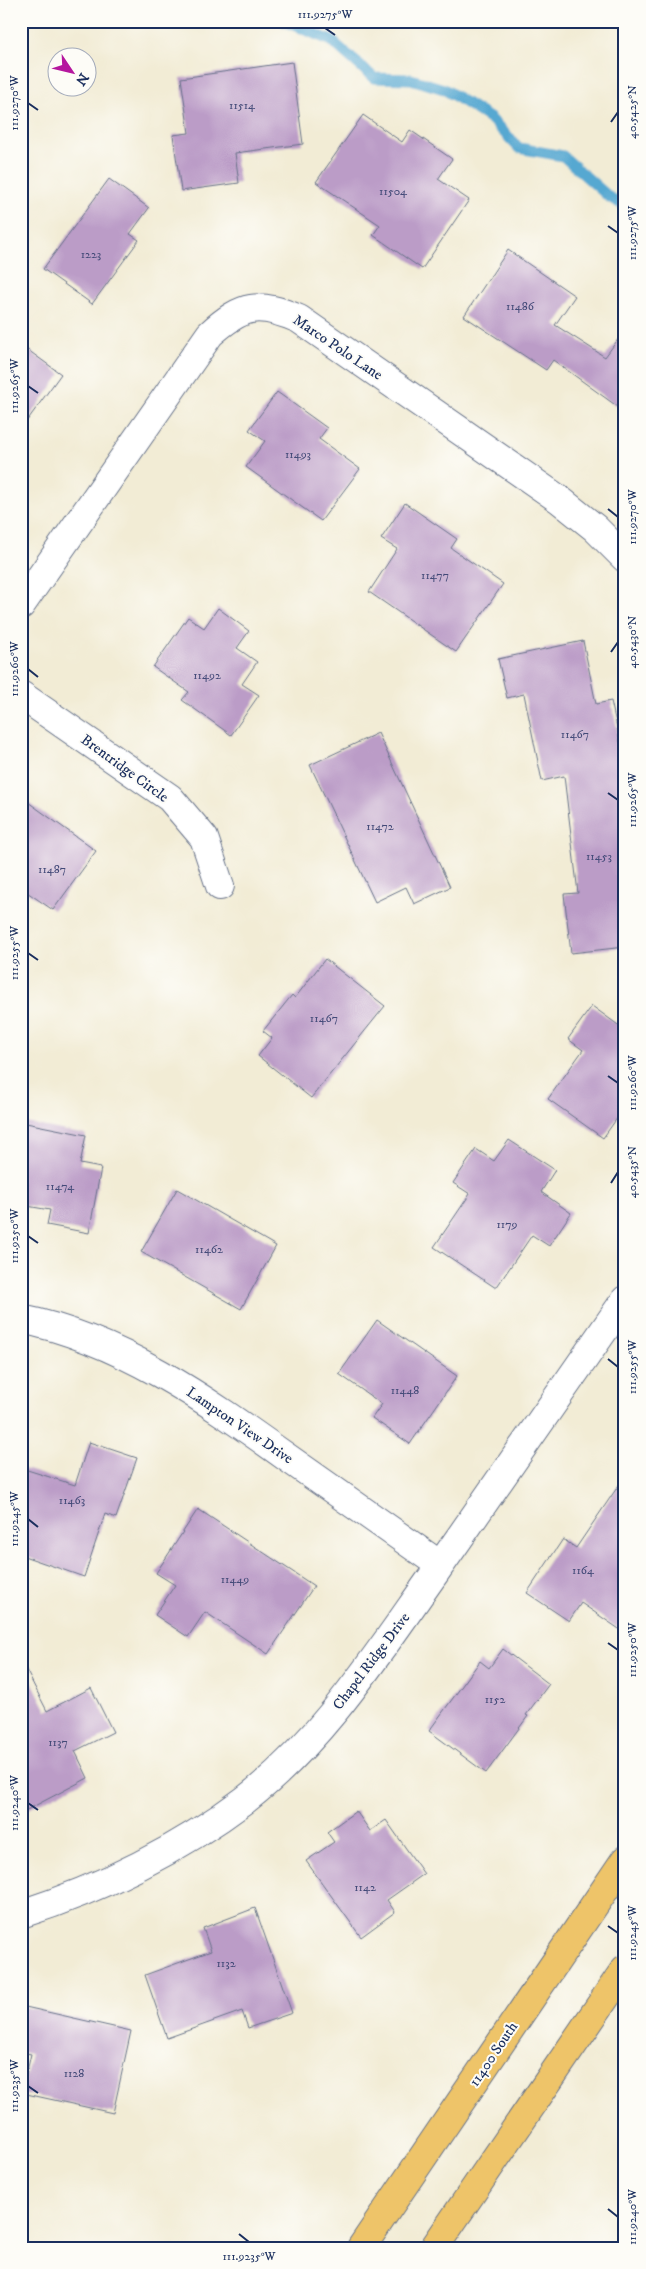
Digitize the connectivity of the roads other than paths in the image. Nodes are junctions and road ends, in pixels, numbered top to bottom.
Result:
1 (625, 558) edge
2 (21, 605) edge
3 (21, 694) edge
4 (220, 886) dead end
5 (625, 1300) edge
6 (21, 1319) edge
7 (440, 1565) junction
8 (625, 1860) edge
9 (21, 1914) edge
10 (625, 1969) edge
11 (361, 2248) edge
12 (434, 2248) edge

1 - 2 street, Marco Polo Lane
3 - 4 street, Brentridge Circle
5 - 7 street, Chapel Ridge Drive
6 - 7 street, Lampton View Drive
7 - 9 street, Chapel Ridge Drive
8 - 11 main road, 11400 South
10 - 12 main road

